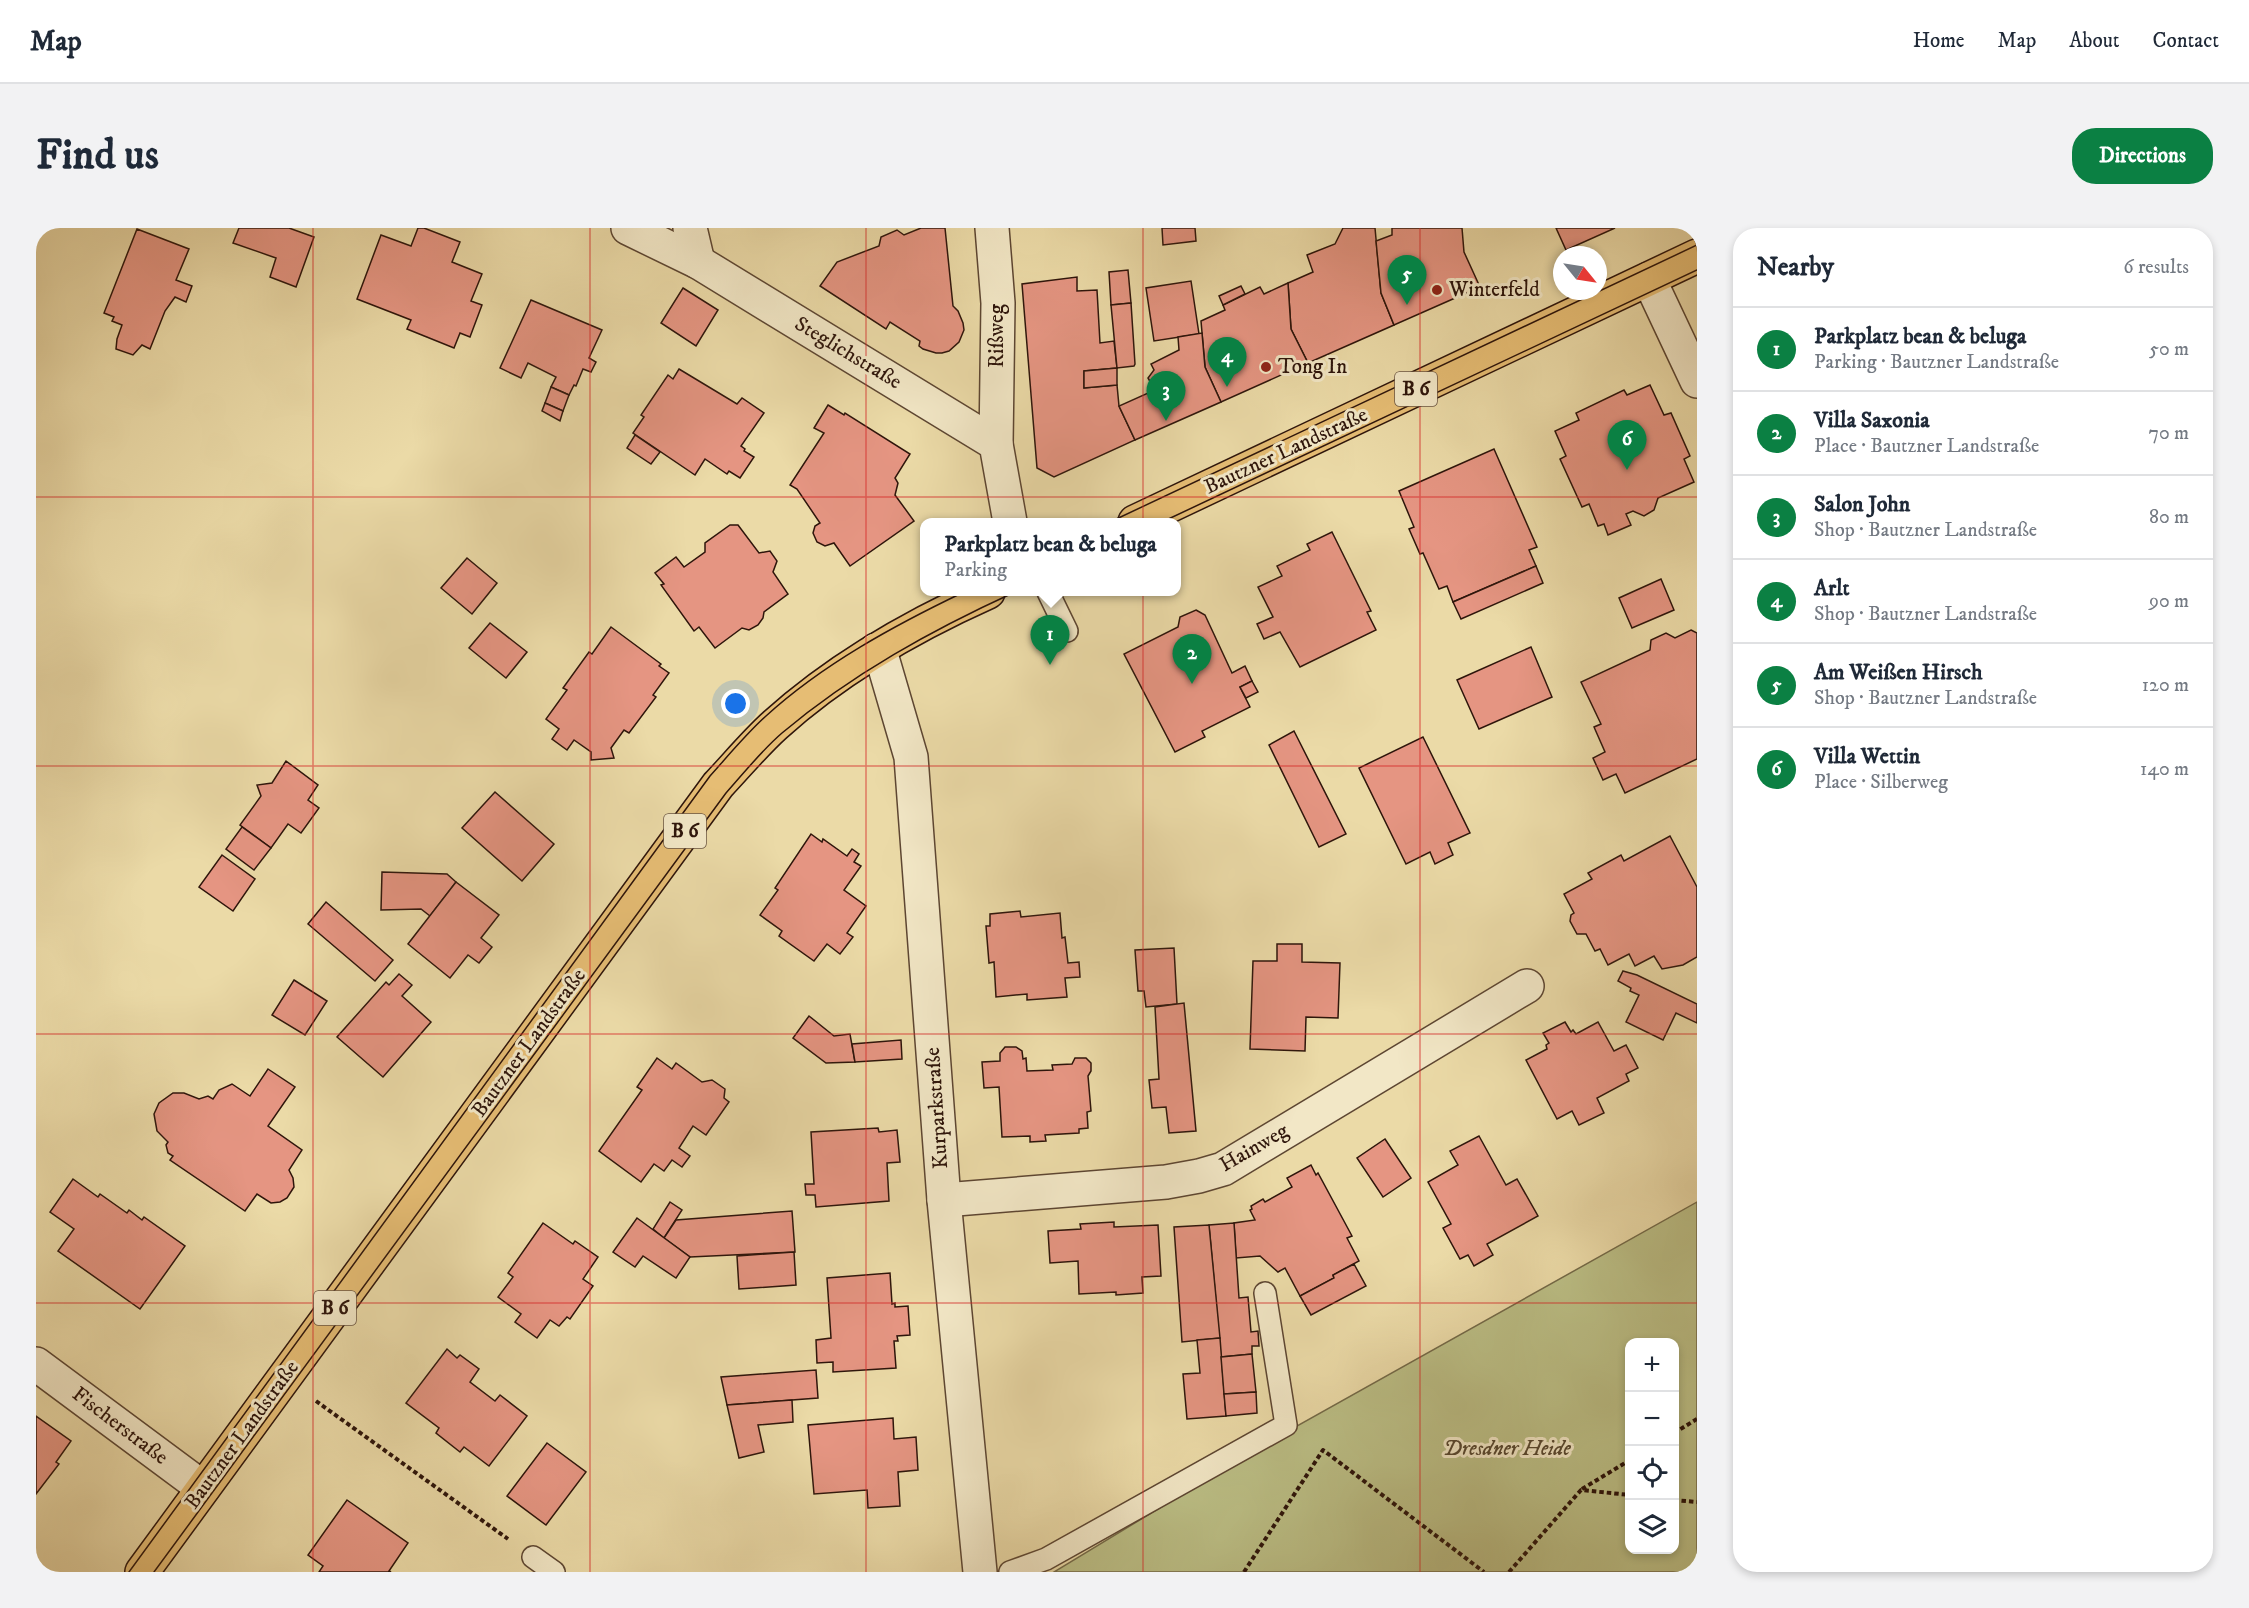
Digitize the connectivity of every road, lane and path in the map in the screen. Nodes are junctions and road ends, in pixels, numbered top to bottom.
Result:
1 (628, 228) edge
2 (690, 228) edge
3 (992, 228) edge
4 (1697, 256) edge
5 (698, 262) junction
6 (1649, 279) junction
7 (1697, 381) edge
8 (996, 444) junction
9 (1009, 518) edge
10 (1143, 518) edge
11 (978, 596) edge
12 (1050, 596) edge
13 (1067, 631) dead end
14 (876, 650) junction
15 (1527, 986) dead end
16 (944, 1200) junction
17 (1265, 1293) dead end
18 (36, 1364) edge
19 (284, 1378) junction
20 (1697, 1419) edge
21 (1679, 1429) edge
22 (1625, 1462) edge
23 (203, 1488) junction
24 (1581, 1490) junction
25 (1625, 1495) edge
26 (1679, 1500) edge
27 (1697, 1502) edge
28 (533, 1557) joint
29 (142, 1572) edge
30 (554, 1572) edge
31 (980, 1572) edge
32 (1010, 1572) edge
33 (1244, 1572) edge
34 (1484, 1572) edge
35 (1509, 1572) edge

1 - 5 street, Steglichstraße
2 - 5 street
3 - 8 street, Rißweg
4 - 6 main road, Bautzner Landstraße / B 6
5 - 8 street, Steglichstraße
6 - 7 street
6 - 10 main road, Bautzner Landstraße / B 6
8 - 9 street
11 - 14 main road, Bautzner Landstraße / B 6
12 - 13 lane
14 - 16 street, Kurparkstraße
14 - 19 main road, Bautzner Landstraße / B 6
15 - 16 street, Hainweg
16 - 31 street, Kurparkstraße
17 - 32 lane
18 - 23 street, Fischerstraße
19 - 23 main road, Bautzner Landstraße / B 6
19 - 28 path
20 - 21 path
22 - 24 path
23 - 29 main road, Bautzner Landstraße / B 6
24 - 25 path
24 - 35 path
26 - 27 path
28 - 30 lane
33 - 34 path

